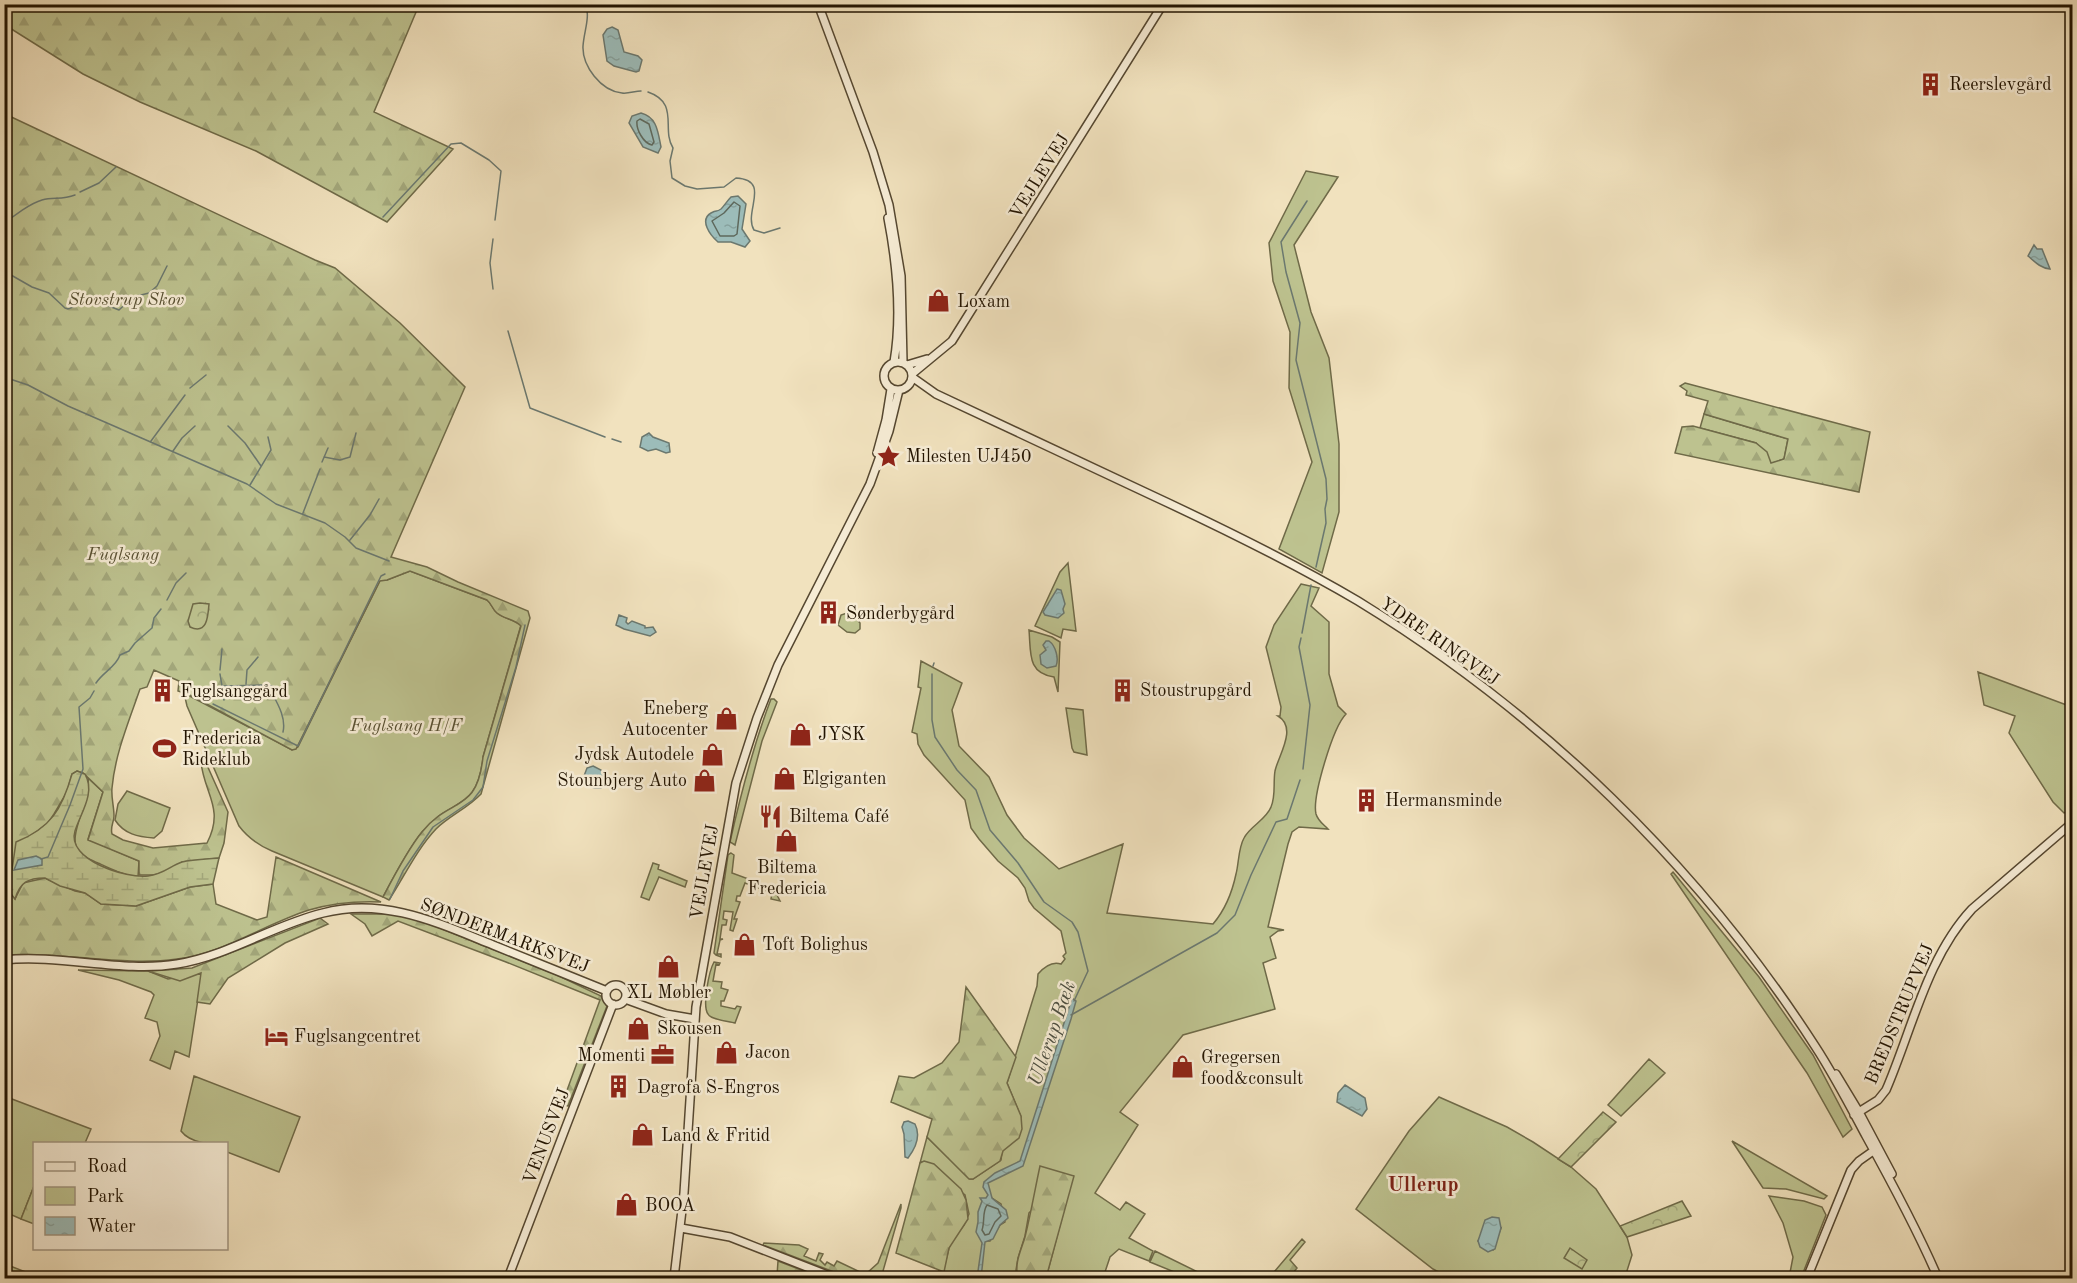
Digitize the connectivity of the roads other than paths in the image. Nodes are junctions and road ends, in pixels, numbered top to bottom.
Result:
1 (818, 4) edge
2 (1164, 4) edge
3 (869, 147) junction
4 (933, 358) junction
5 (894, 362) junction
6 (905, 364) junction
7 (912, 376) junction
8 (898, 389) junction
9 (936, 394) junction
10 (2073, 824) edge
11 (4, 960) edge
12 (607, 991) junction
13 (625, 999) junction
14 (612, 1004) junction
15 (695, 1019) junction
16 (1857, 1113) junction
17 (1876, 1149) junction
18 (681, 1228) junction
19 (508, 1278) edge
20 (674, 1278) edge
21 (835, 1278) edge
22 (1807, 1278) edge
23 (1938, 1278) edge

1 - 3 street
2 - 4 street, VEJLEVEJ
3 - 5 street
3 - 6 street
4 - 6 street, VEJLEVEJ
4 - 7 street, VEJLEVEJ
5 - 6 street
5 - 8 street
6 - 7 street
7 - 8 street
7 - 9 street, YDRE RINGVEJ
8 - 9 street, YDRE RINGVEJ
8 - 15 street, VEJLEVEJ
9 - 16 street, YDRE RINGVEJ
10 - 16 street, BREDSTRUPVEJ
11 - 12 street, SØNDERMARKSVEJ
12 - 13 street
12 - 14 street
13 - 14 street
13 - 15 street
14 - 19 street, VENUSVEJ
15 - 18 street, VEJLEVEJ
16 - 17 street, YDRE RINGVEJ
17 - 22 street
17 - 23 street, YDRE RINGVEJ
18 - 20 street, VEJLEVEJ
18 - 21 street

